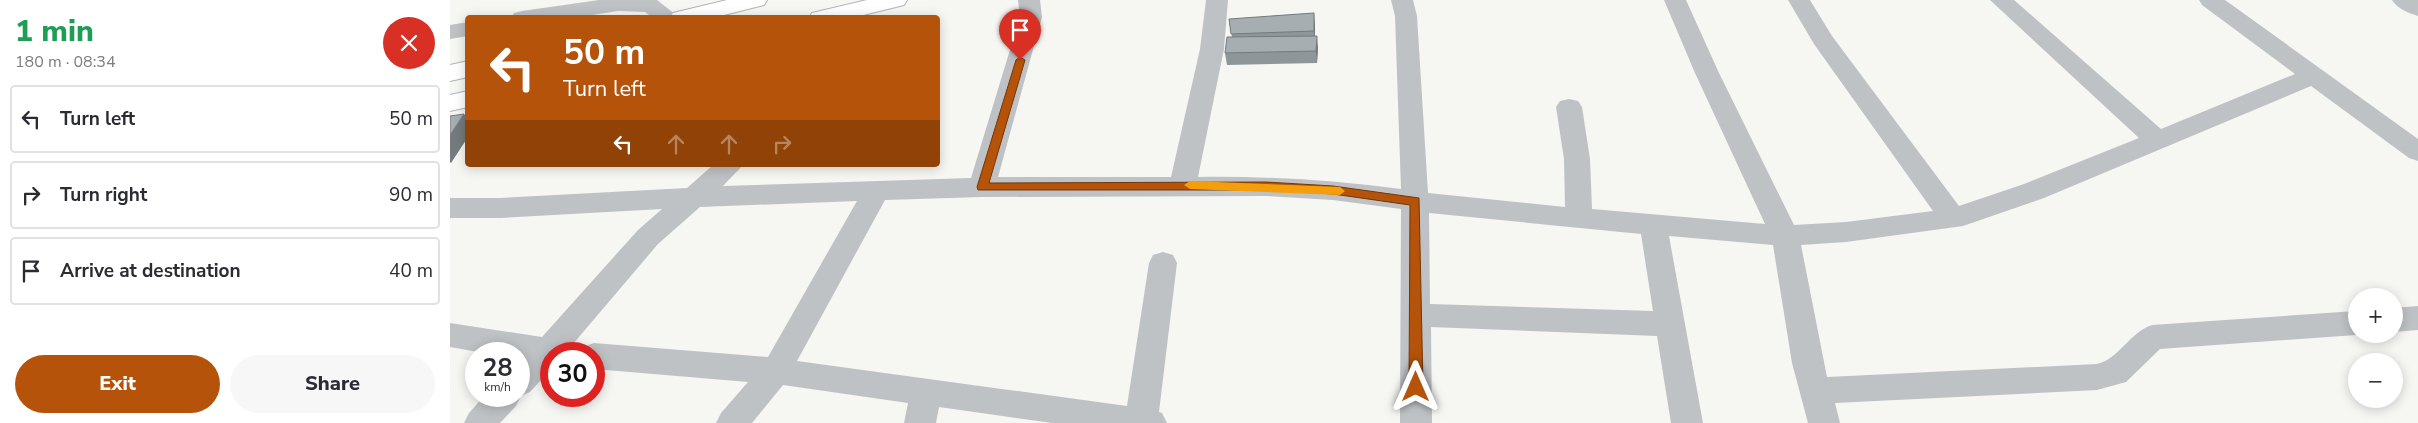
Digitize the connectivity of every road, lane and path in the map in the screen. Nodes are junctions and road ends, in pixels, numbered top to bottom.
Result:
1 (756, 0) edge
2 (896, 0) edge
3 (1029, 0) edge
4 (1217, 0) edge
5 (1402, 0) edge
6 (1675, 0) edge
7 (1799, 0) edge
8 (2001, 0) edge
9 (2210, 0) edge
10 (2404, 0) edge
11 (2418, 9) edge
12 (865, 12) edge
13 (543, 15) edge
14 (665, 15) edge
15 (694, 15) edge
16 (842, 15) edge
17 (465, 30) edge
18 (450, 32) edge
19 (465, 70) edge
20 (450, 73) edge
21 (2313, 76) junction
22 (465, 100) edge
23 (450, 103) edge
24 (1569, 107) dead end
25 (2159, 141) junction
26 (2418, 152) edge
27 (728, 167) edge
28 (1183, 185) junction
29 (982, 187) junction
30 (876, 191) junction
31 (693, 197) junction
32 (1415, 201) junction
33 (450, 208) edge
34 (1579, 218) junction
35 (1954, 219) junction
36 (1653, 224) junction
37 (1785, 236) junction
38 (1163, 263) dead end
39 (1416, 315) junction
40 (2418, 318) edge
41 (2403, 319) edge
42 (1668, 324) junction
43 (2348, 324) edge
44 (450, 335) edge
45 (567, 342) edge
46 (540, 350) edge
47 (605, 357) edge
48 (776, 371) junction
49 (1815, 391) junction
50 (926, 392) junction
51 (495, 407) edge
52 (1145, 422) edge
53 (480, 423) edge
54 (732, 423) edge
55 (920, 423) edge
56 (1416, 423) edge
57 (1687, 423) edge
58 (1824, 423) edge

1 - 15 main road
2 - 12 main road
3 - 29 street
4 - 28 street
5 - 32 street
6 - 37 street
7 - 35 street
8 - 25 street
9 - 21 street
10 - 11 street
12 - 16 main road
13 - 14 street
17 - 18 street
19 - 20 main road
21 - 25 street
21 - 26 street
22 - 23 main road
24 - 34 street
25 - 35 street
27 - 31 street
28 - 29 street
28 - 32 street
29 - 30 street
30 - 31 street
30 - 48 street
31 - 33 street
31 - 45 street
32 - 34 street
32 - 39 street
34 - 36 street
35 - 37 street
36 - 37 street
36 - 42 street
37 - 49 street
38 - 52 street
39 - 42 street
39 - 56 street
40 - 41 street
42 - 57 street
43 - 49 street
44 - 46 street
47 - 48 street
48 - 50 street
48 - 54 street
49 - 58 street
50 - 52 street
50 - 55 street
51 - 53 street

